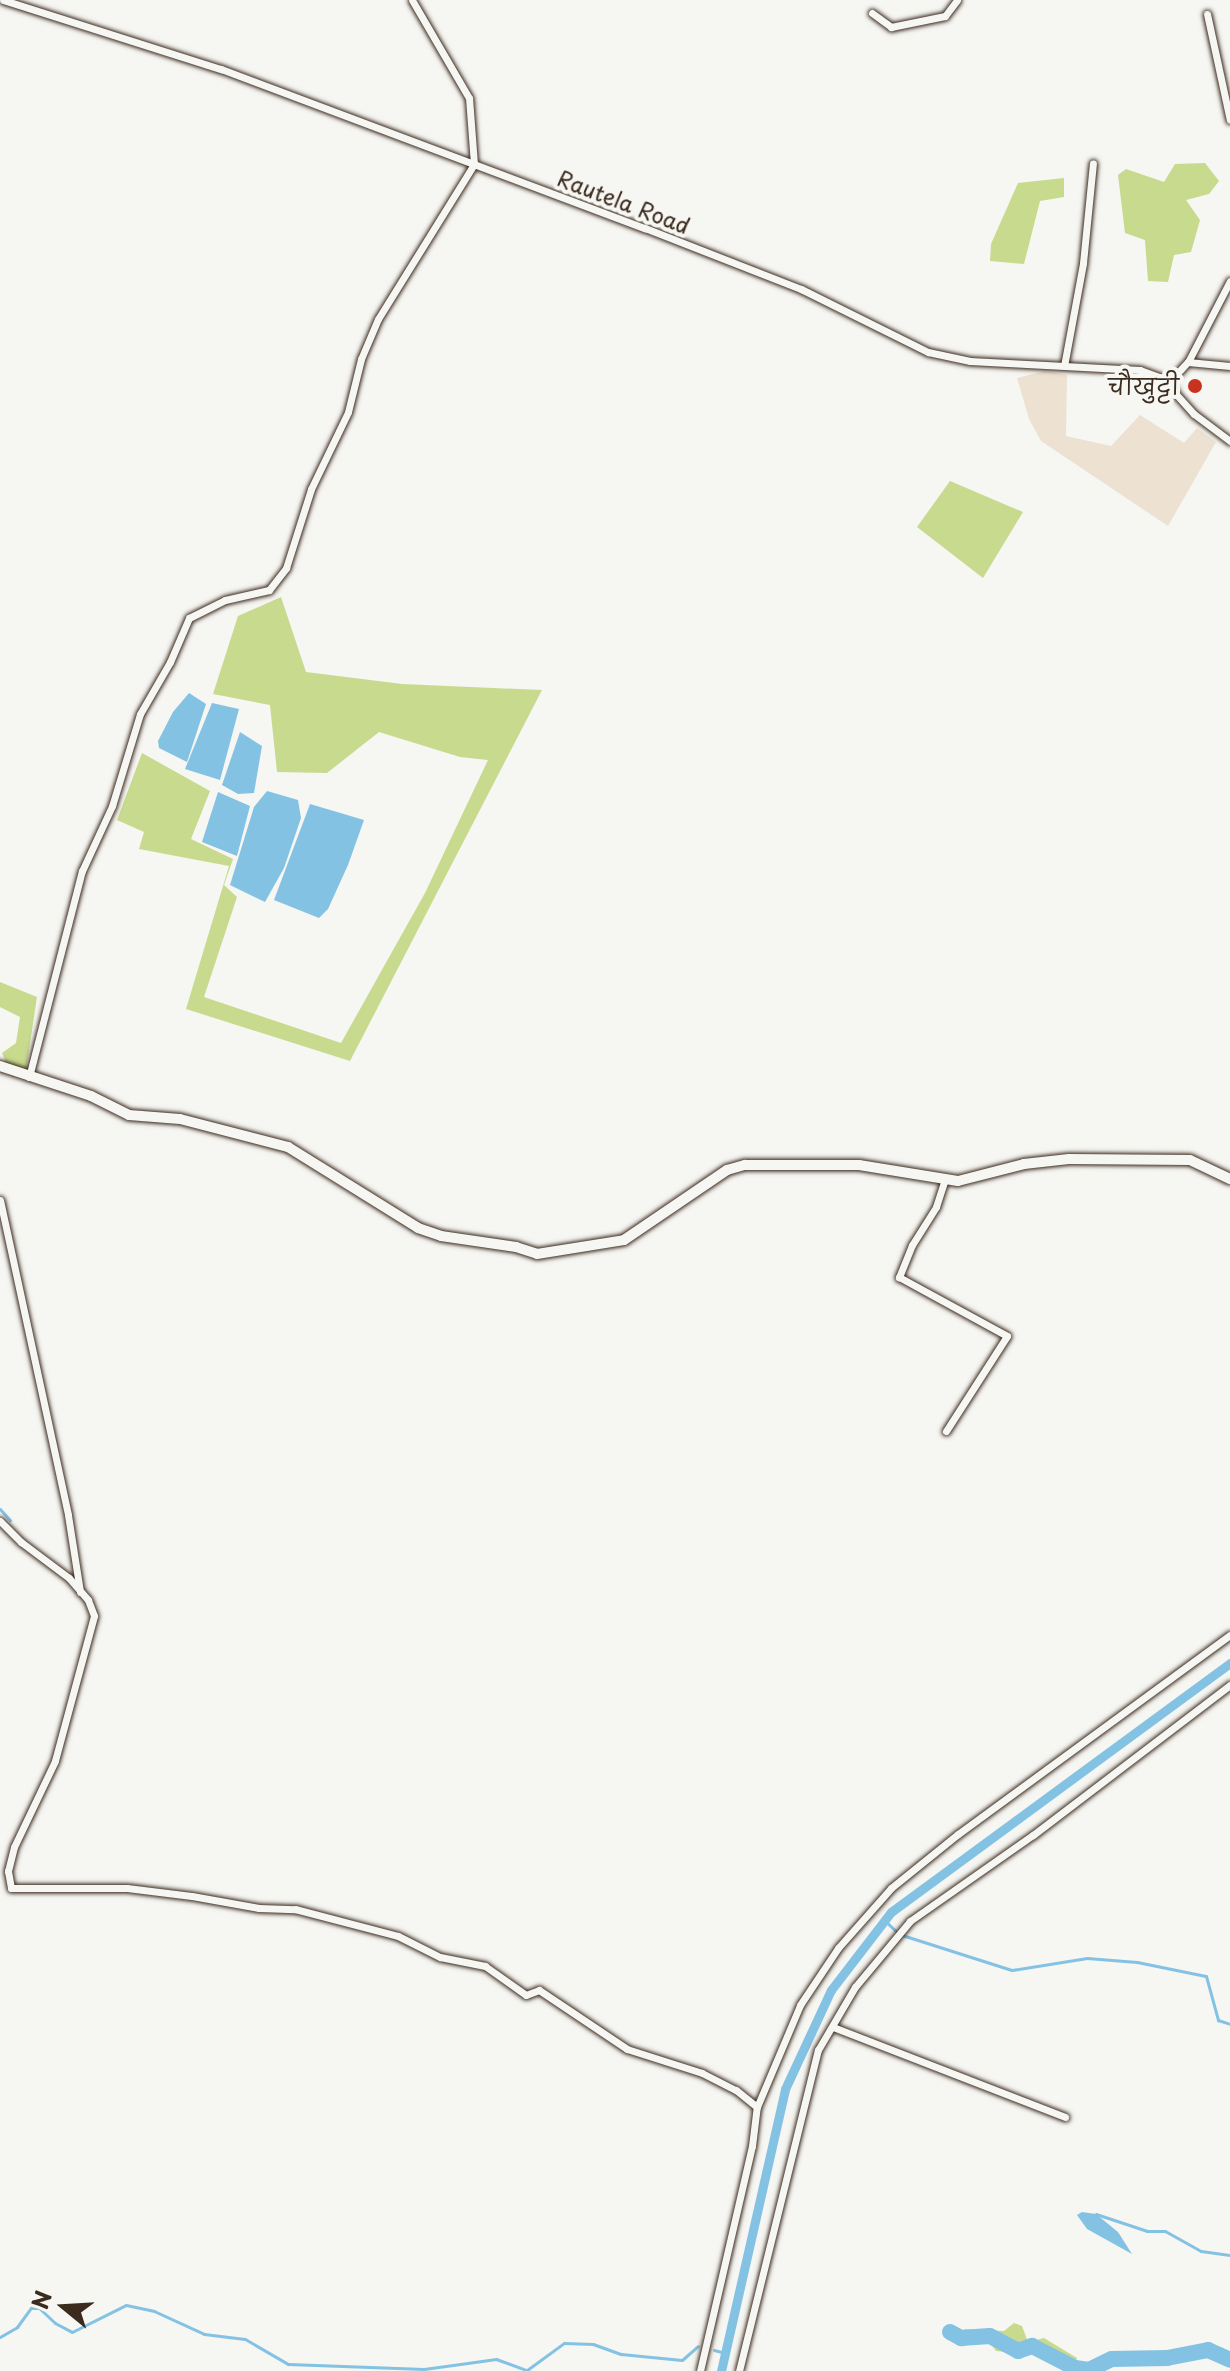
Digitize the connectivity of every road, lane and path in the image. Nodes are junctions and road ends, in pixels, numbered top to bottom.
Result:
1 (3, 0) edge
2 (412, 0) edge
3 (957, 0) edge
4 (872, 13) dead end
5 (1207, 14) dead end
6 (1230, 120) edge
7 (1093, 163) dead end
8 (474, 164) junction
9 (1230, 281) edge
10 (1188, 362) junction
11 (1064, 366) junction
12 (1230, 366) edge
13 (1170, 381) junction
14 (1230, 441) edge
15 (0, 1066) edge
16 (29, 1077) junction
17 (945, 1179) junction
18 (1230, 1179) edge
19 (0, 1200) edge
20 (946, 1431) dead end
21 (0, 1521) edge
22 (80, 1592) junction
23 (1230, 1635) edge
24 (1230, 1685) edge
25 (0, 1888) edge
26 (11, 1888) junction
27 (833, 2027) junction
28 (757, 2107) junction
29 (1065, 2117) dead end
30 (700, 2371) edge
31 (739, 2371) edge

1 - 8 street, Rautela Road
2 - 8 street
3 - 4 street
5 - 6 street
7 - 11 street
8 - 11 street, Rautela Road
8 - 16 street
9 - 10 street
10 - 12 street
10 - 13 street
11 - 13 street, Rautela Road
13 - 14 street
15 - 16 street
16 - 17 street
17 - 18 street
17 - 20 street
19 - 22 street
21 - 22 street
22 - 26 street
23 - 28 street
24 - 27 street
25 - 26 street
26 - 28 street
27 - 29 street
27 - 31 street
28 - 30 street

